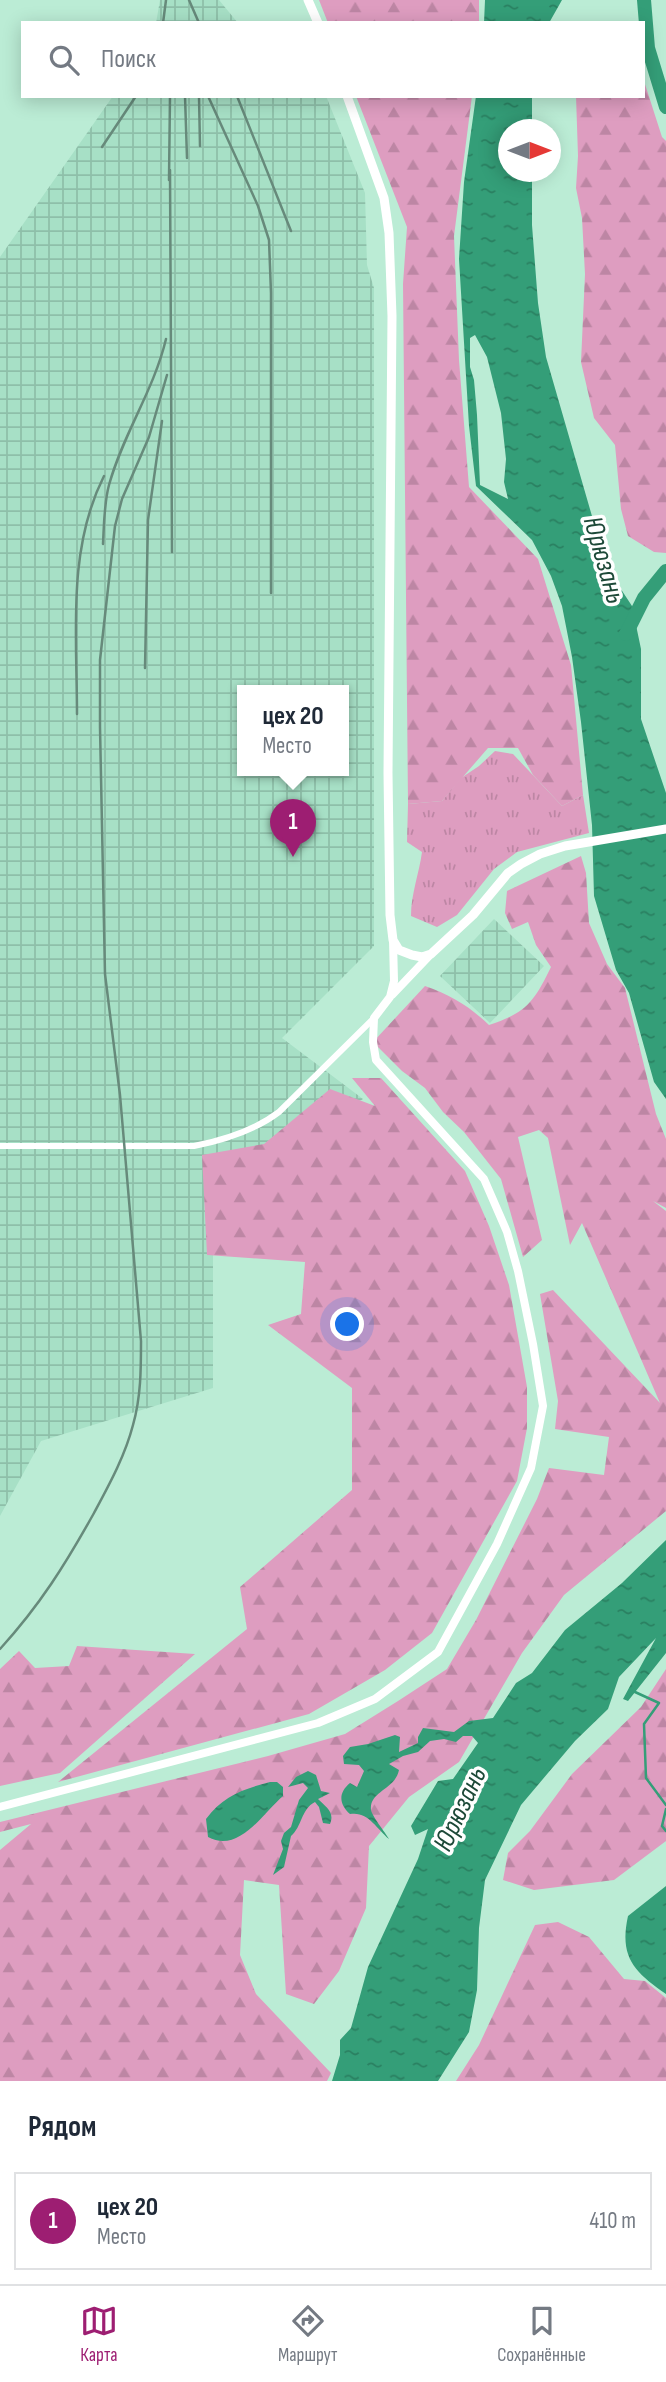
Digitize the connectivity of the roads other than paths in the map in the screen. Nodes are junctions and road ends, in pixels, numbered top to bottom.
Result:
1 (308, 0) edge
2 (317, 21) edge
3 (348, 98) edge
4 (666, 828) edge
5 (393, 940) junction
6 (432, 954) junction
7 (390, 997) junction
8 (374, 1017) junction
9 (0, 1146) edge
10 (0, 1807) edge

1 - 2 main road
3 - 5 main road
4 - 6 main road
5 - 6 main road
5 - 7 street
6 - 7 street
7 - 8 street
8 - 9 street
8 - 10 street

